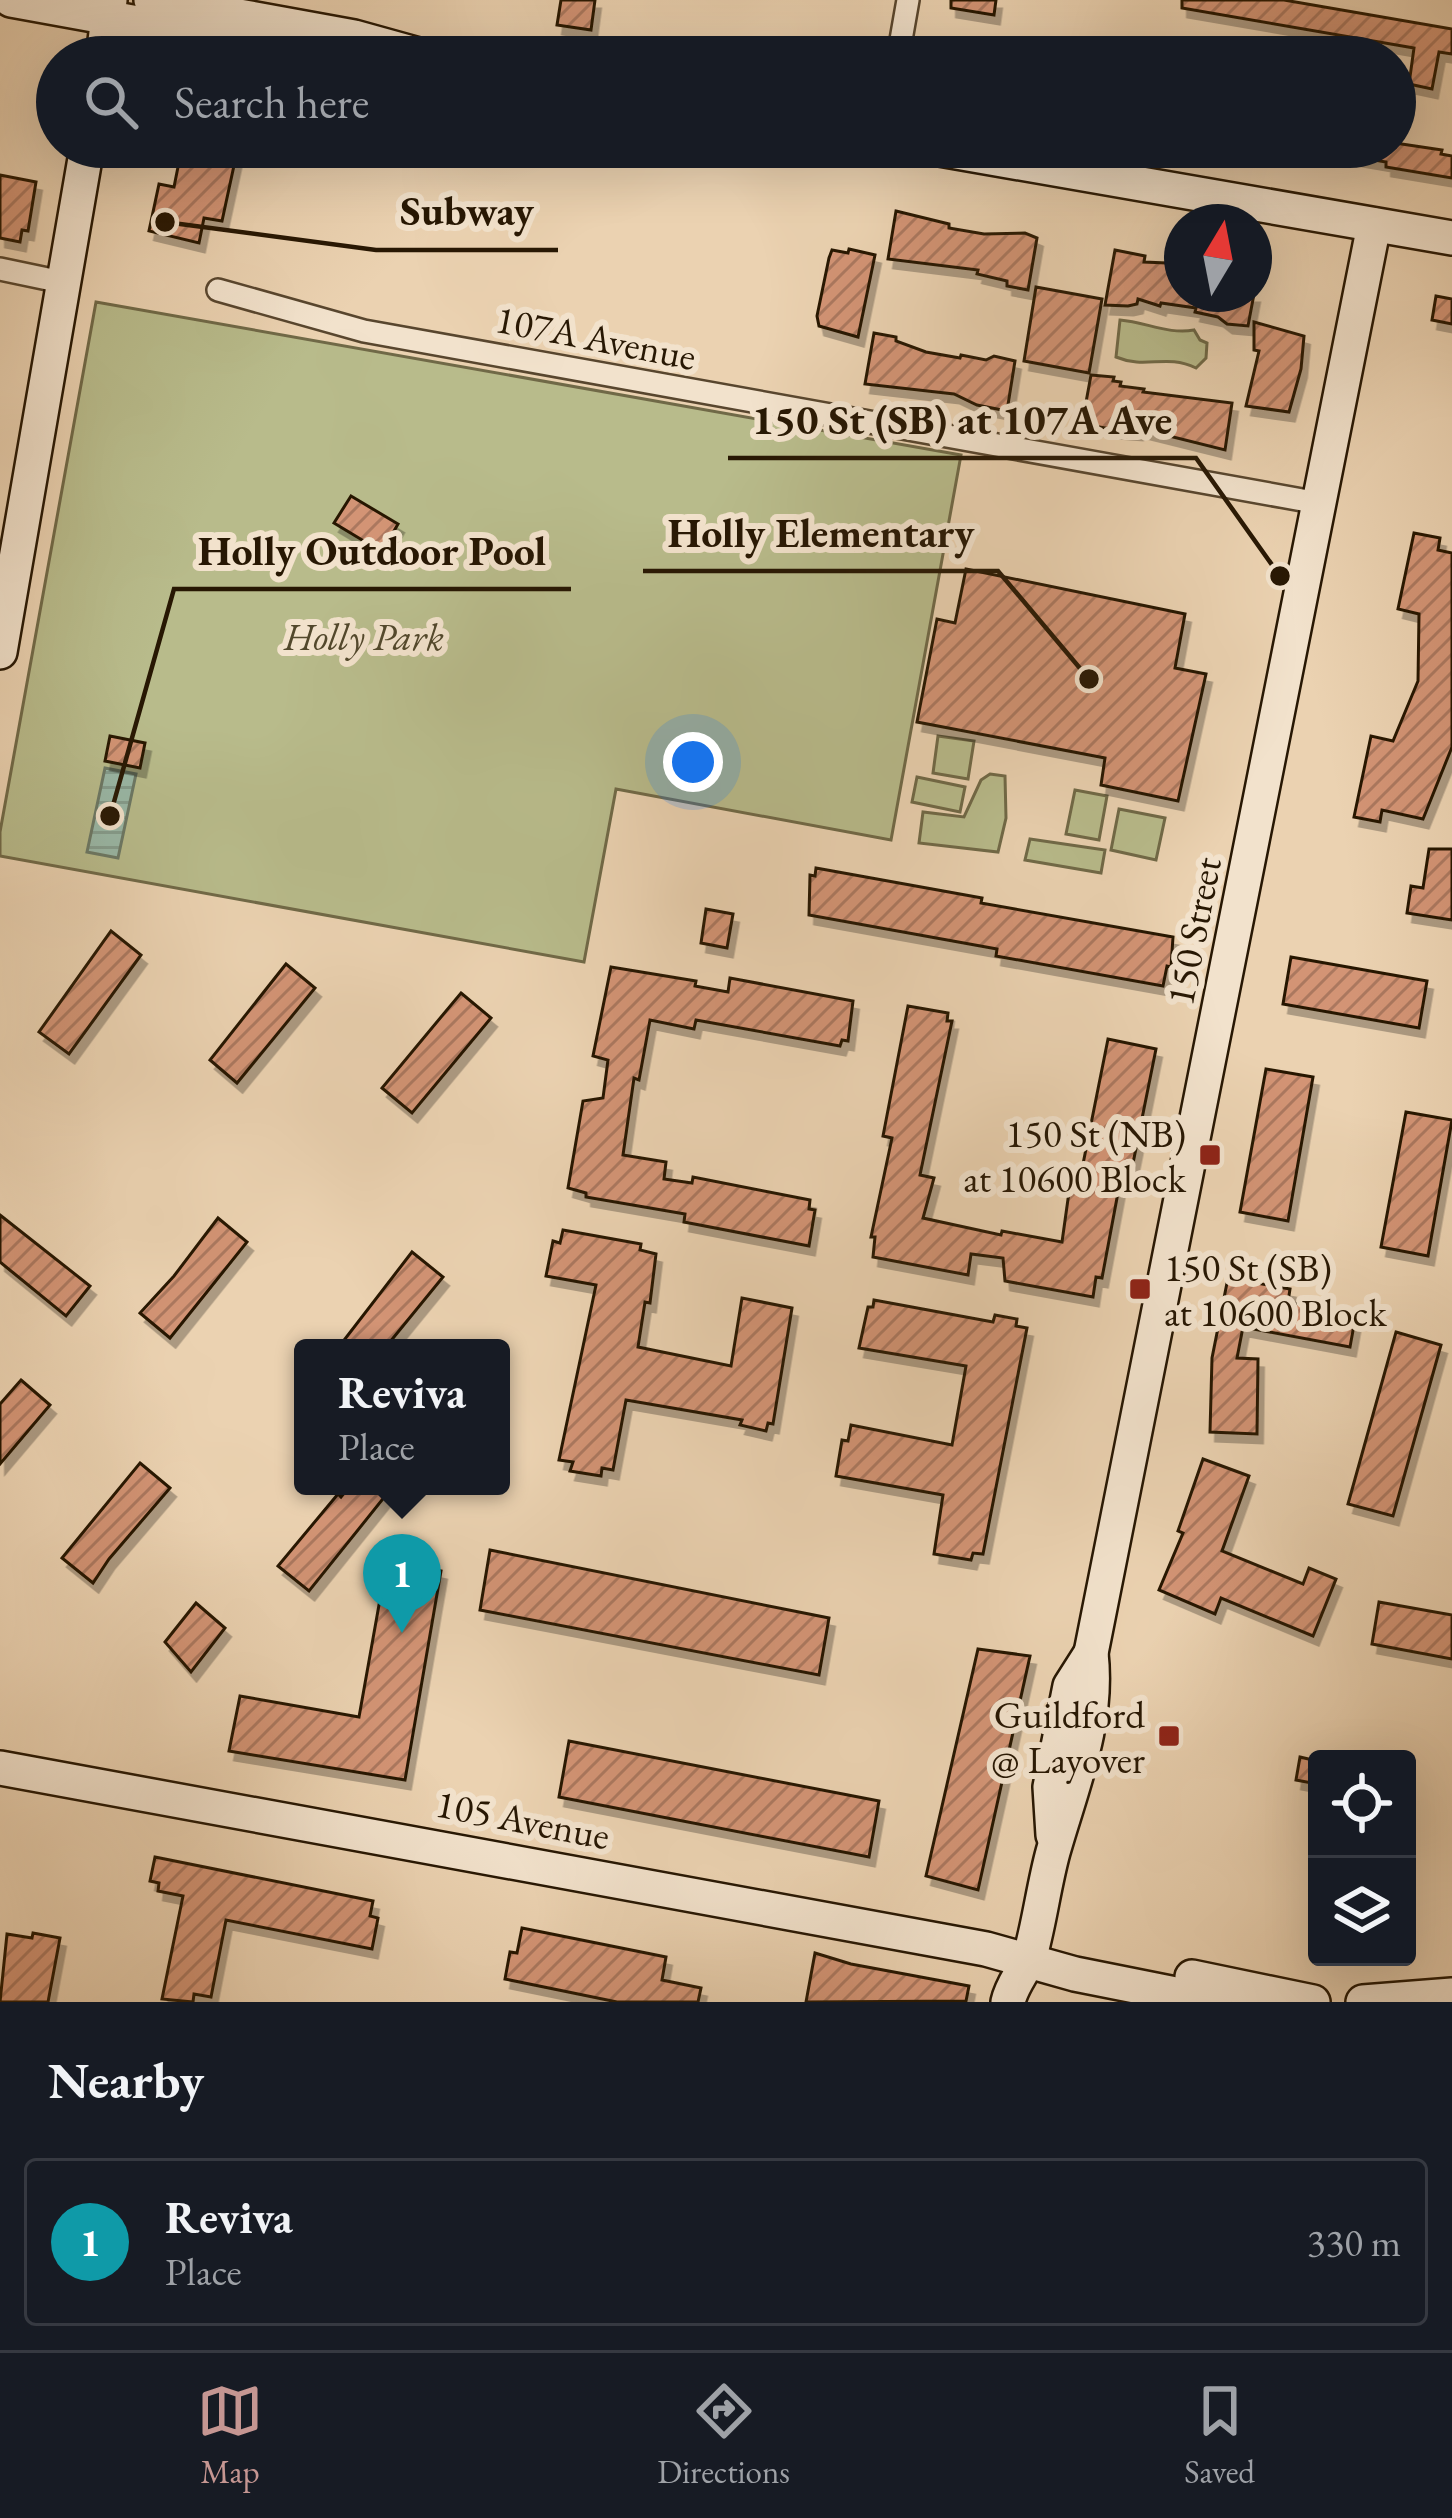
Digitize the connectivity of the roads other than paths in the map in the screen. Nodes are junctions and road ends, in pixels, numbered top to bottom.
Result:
1 (11, 0) edge
2 (152, 0) edge
3 (908, 0) edge
4 (109, 9) edge
5 (230, 36) edge
6 (349, 36) edge
7 (902, 36) edge
8 (83, 168) edge
9 (1048, 168) edge
10 (1374, 225) junction
11 (1452, 238) edge
12 (0, 269) edge
13 (62, 282) junction
14 (218, 290) dead end
15 (1319, 503) junction
16 (8, 555) edge
17 (0, 652) edge
18 (0, 1768) edge
19 (1030, 1958) junction
20 (1450, 1999) edge
21 (1008, 2002) edge
22 (1033, 2002) edge
23 (1215, 2002) edge
24 (1313, 2002) edge
25 (1363, 2002) edge

1 - 4 main road
2 - 6 main road
3 - 7 street
4 - 5 main road
8 - 13 main road
9 - 10 main road
10 - 11 main road
10 - 15 main road, 150 Street
12 - 13 street
13 - 16 main road
14 - 15 street, 107A Avenue
15 - 19 main road, 150 Street
16 - 17 main road
18 - 19 main road, 105 Avenue
19 - 21 main road, 150 Street
19 - 22 main road, 150 Street
19 - 23 main road, 105 Avenue
19 - 24 main road, 105 Avenue
20 - 25 main road

